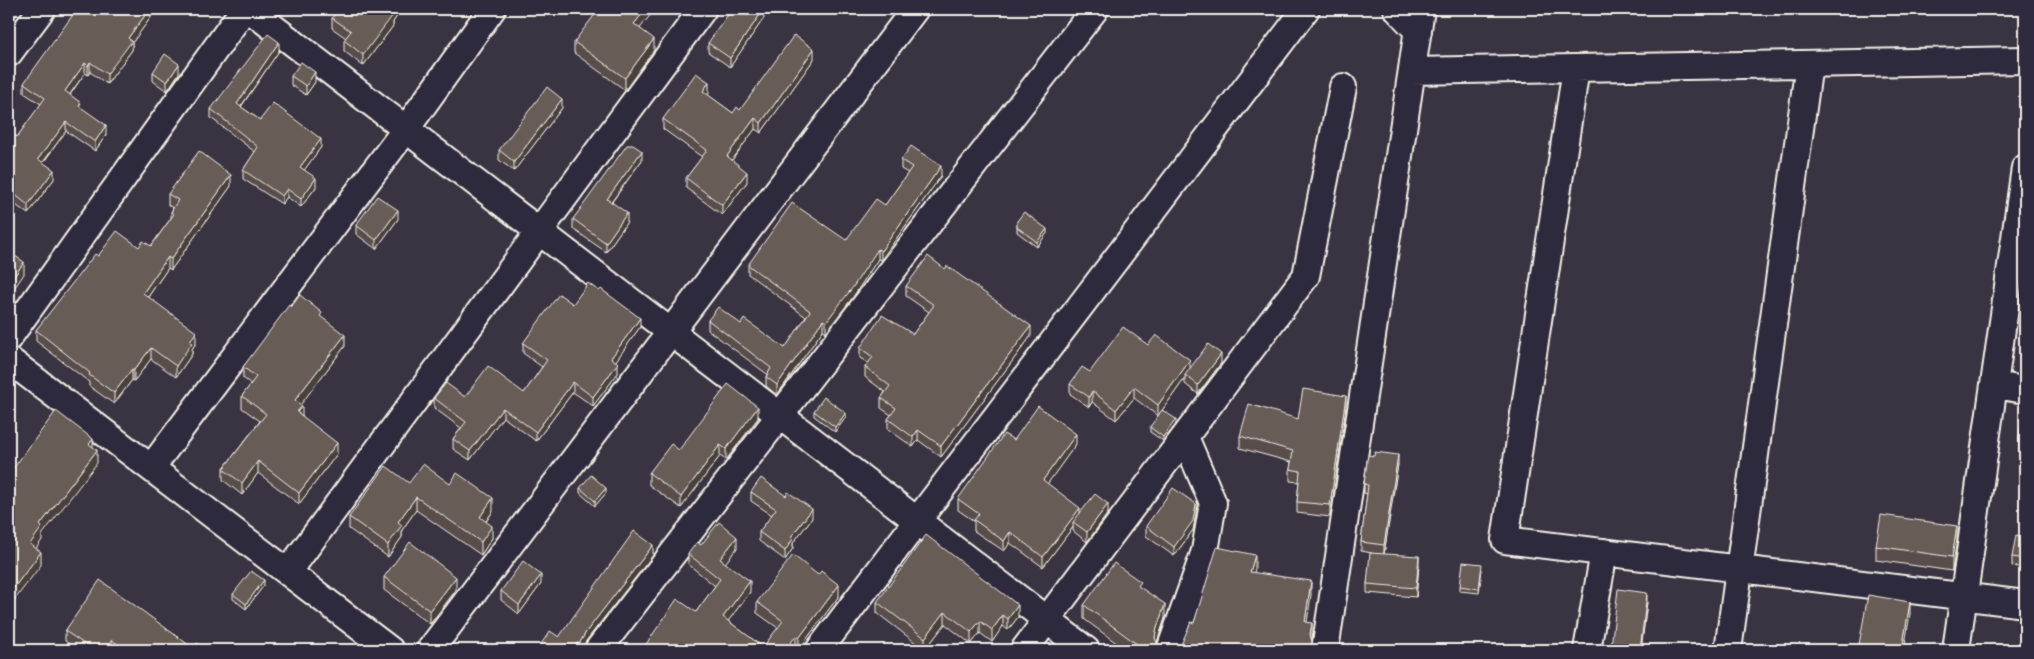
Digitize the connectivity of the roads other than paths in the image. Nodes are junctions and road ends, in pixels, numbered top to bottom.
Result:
1 (42, 9) edge
2 (244, 9) edge
3 (249, 9) edge
4 (492, 9) edge
5 (703, 9) edge
6 (915, 9) edge
7 (1095, 9) edge
8 (1306, 9) edge
9 (1397, 9) edge
10 (1419, 20) edge
11 (9, 53) edge
12 (2025, 60) edge
13 (1809, 64) junction
14 (1576, 68) junction
15 (1412, 71) junction
16 (1343, 87) dead end
17 (406, 129) junction
18 (2025, 168) edge
19 (539, 231) junction
20 (671, 332) junction
21 (9, 338) edge
22 (9, 360) edge
23 (1994, 385) junction
24 (2025, 390) edge
25 (780, 416) junction
26 (1185, 437) junction
27 (151, 468) junction
28 (917, 521) junction
29 (1604, 552) junction
30 (1740, 568) junction
31 (288, 572) junction
32 (1964, 596) junction
33 (2025, 604) edge
34 (1046, 620) junction
35 (390, 650) edge
36 (430, 650) edge
37 (598, 650) edge
38 (819, 650) edge
39 (1024, 650) edge
40 (1086, 650) edge
41 (1170, 650) edge
42 (1325, 650) edge
43 (1587, 650) edge
44 (1728, 650) edge
45 (1956, 650) edge

1 - 11 street
2 - 21 street
3 - 17 street
4 - 17 street
5 - 19 street
6 - 20 street
7 - 25 street
8 - 28 street
9 - 10 street
10 - 15 street
12 - 13 street
13 - 14 street
13 - 30 street
14 - 15 street
14 - 29 street
15 - 42 street
16 - 26 street
17 - 19 street
17 - 27 street
18 - 23 street
19 - 20 street
19 - 31 street
20 - 25 street
20 - 36 street
22 - 27 street
23 - 24 street
23 - 32 street
25 - 28 street
25 - 37 street
26 - 34 street
26 - 41 street
27 - 31 street
28 - 34 street
28 - 38 street
29 - 30 street
29 - 43 street
30 - 32 street
30 - 44 street
31 - 35 street
32 - 33 street
32 - 45 street
34 - 39 street
34 - 40 street

